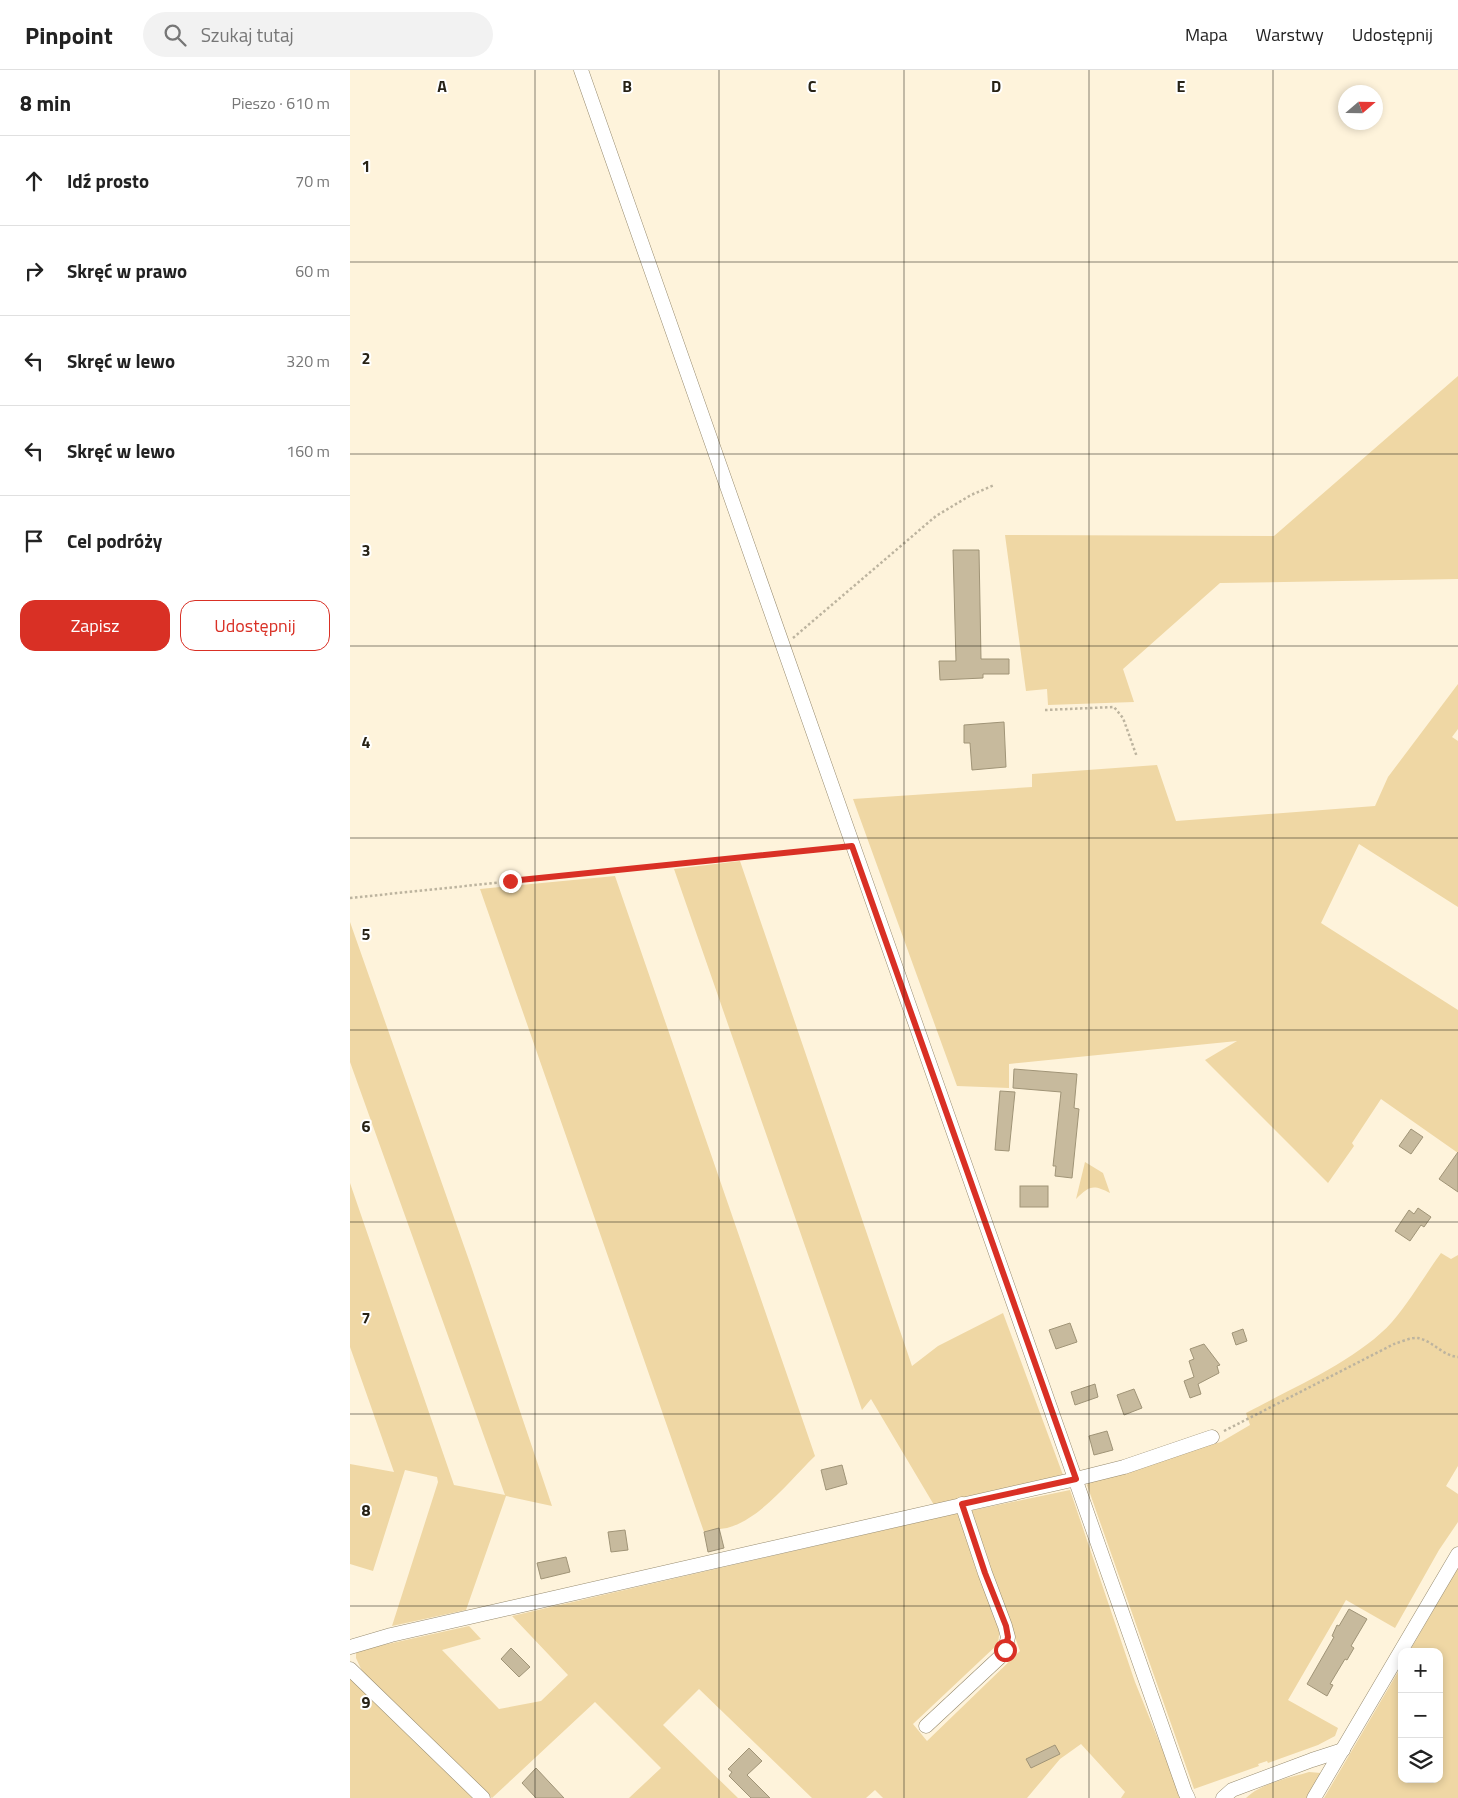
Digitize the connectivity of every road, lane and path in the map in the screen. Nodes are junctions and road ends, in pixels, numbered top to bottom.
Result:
1 (581, 70) edge
2 (994, 485) dead end
3 (782, 647) junction
4 (1045, 710) dead end
5 (1136, 758) dead end
6 (852, 846) junction
7 (350, 898) edge
8 (1458, 1357) edge
9 (1212, 1438) joint
10 (1076, 1479) junction
11 (962, 1504) junction
12 (1458, 1554) edge
13 (350, 1647) edge
14 (350, 1669) edge
15 (926, 1726) dead end
16 (1343, 1750) junction
17 (483, 1798) edge
18 (1188, 1798) edge
19 (1223, 1798) edge
20 (1314, 1798) edge

1 - 3 street
2 - 3 path
3 - 6 street
4 - 5 path
6 - 7 path
6 - 10 street
8 - 9 path
9 - 10 street
10 - 11 street
10 - 18 street
11 - 13 street
11 - 15 street
12 - 16 street
14 - 17 street
16 - 19 street
16 - 20 street

